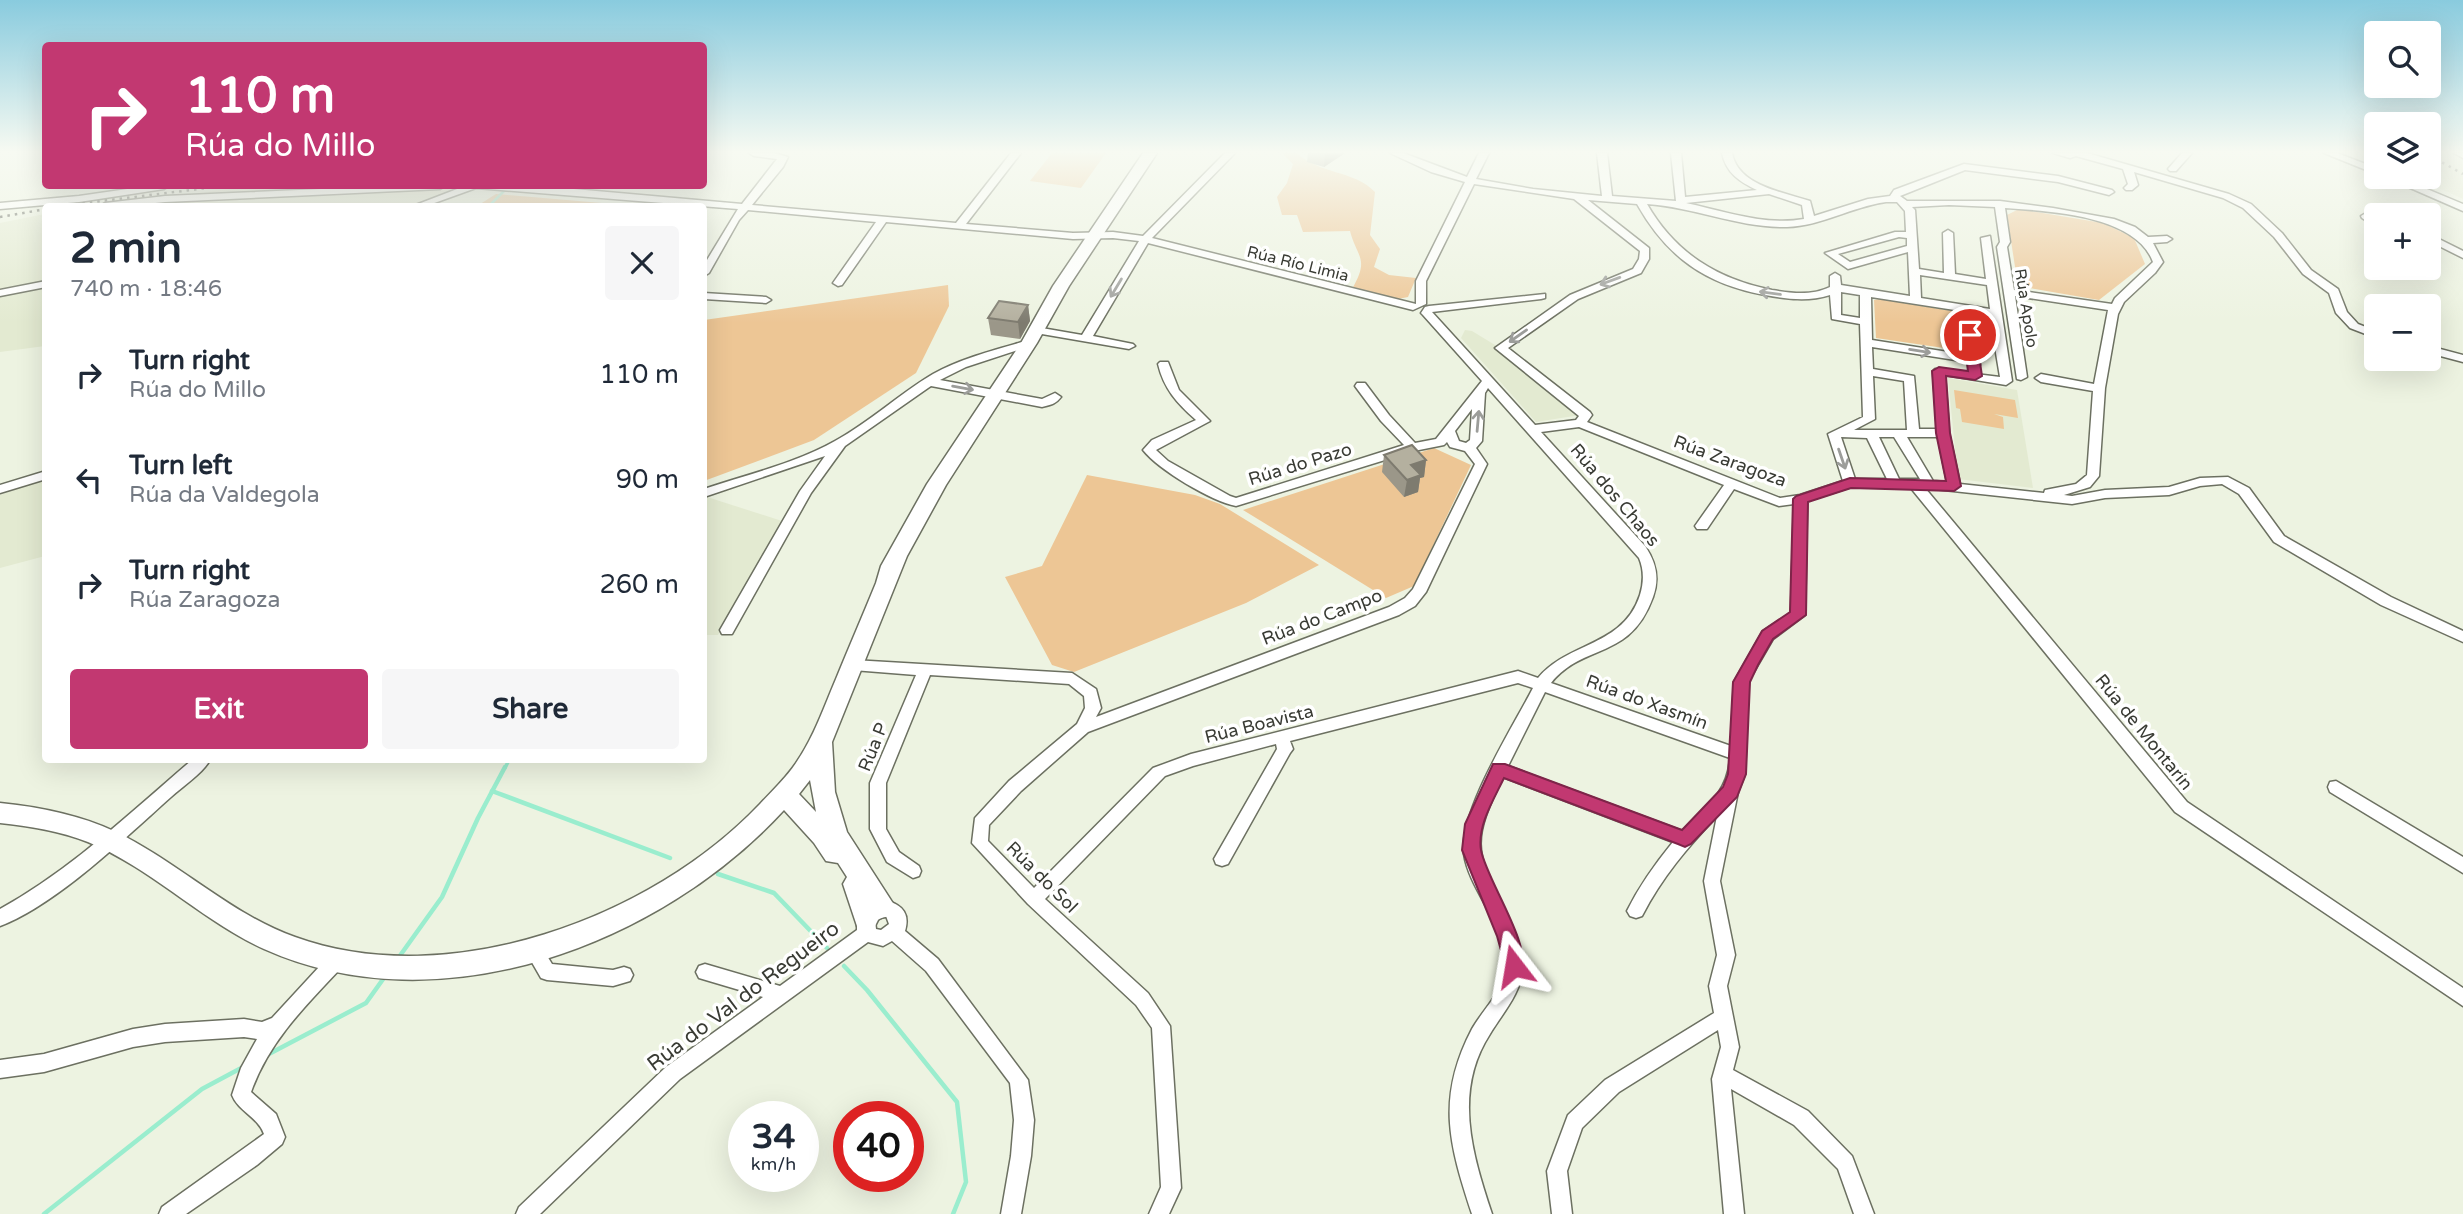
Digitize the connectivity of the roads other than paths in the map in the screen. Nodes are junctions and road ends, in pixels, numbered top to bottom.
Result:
1 (742, 210) edge
2 (783, 210) edge
3 (973, 210) edge
4 (1112, 210) edge
5 (1174, 210) edge
6 (1456, 210) edge
7 (1593, 210) edge
8 (1645, 210) edge
9 (1702, 210) edge
10 (1727, 210) edge
11 (1808, 210) edge
12 (1846, 210) edge
13 (1910, 210) edge
14 (2001, 210) edge
15 (2051, 210) edge
16 (2251, 210) edge
17 (1722, 217) junction
18 (883, 219) junction
19 (1810, 222) junction
20 (960, 226) junction
21 (1948, 233) dead end
22 (1911, 235) junction
23 (1094, 236) junction
24 (1986, 238) dead end
25 (1145, 239) junction
26 (2167, 239) dead end
27 (2145, 240) junction
28 (2441, 243) edge
29 (1912, 248) junction
30 (2463, 255) edge
31 (707, 268) edge
32 (1913, 271) junction
33 (1950, 277) junction
34 (1835, 282) junction
35 (838, 283) dead end
36 (1992, 284) junction
37 (42, 285) edge
38 (1865, 292) junction
39 (0, 293) edge
40 (707, 296) edge
41 (1541, 296) dead end
42 (2009, 297) junction
43 (766, 300) dead end
44 (1916, 300) junction
45 (1994, 300) junction
46 (1422, 308) junction
47 (1966, 308) junction
48 (2116, 308) junction
49 (1996, 313) junction
50 (1866, 322) junction
51 (2364, 330) edge
52 (1033, 336) junction
53 (1086, 338) junction
54 (1970, 339) junction
55 (1867, 343) junction
56 (2001, 344) junction
57 (1129, 346) dead end
58 (2441, 353) edge
59 (1973, 359) junction
60 (2463, 359) edge
61 (1164, 364) dead end
62 (1869, 372) junction
63 (1975, 376) junction
64 (2021, 377) dead end
65 (2041, 378) dead end
66 (931, 382) junction
67 (1361, 386) dead end
68 (1483, 386) junction
69 (2099, 388) junction
70 (996, 394) junction
71 (1055, 397) dead end
72 (1580, 423) junction
73 (1534, 429) junction
74 (1448, 430) junction
75 (1871, 433) junction
76 (1898, 433) junction
77 (1913, 433) junction
78 (1943, 433) junction
79 (1834, 434) junction
80 (841, 443) junction
81 (1432, 443) junction
82 (1412, 447) junction
83 (1463, 448) junction
84 (42, 476) edge
85 (1732, 483) junction
86 (1850, 483) junction
87 (1895, 483) junction
88 (1922, 484) junction
89 (1954, 486) junction
90 (0, 489) edge
91 (707, 492) edge
92 (2042, 495) junction
93 (1801, 499) junction
94 (1702, 526) dead end
95 (897, 556) junction
96 (727, 630) dead end
97 (2463, 637) edge
98 (853, 664) junction
99 (926, 668) junction
100 (1542, 684) junction
101 (1083, 728) junction
102 (818, 735) junction
103 (1282, 739) junction
104 (1739, 755) junction
105 (198, 763) edge
106 (1499, 769) junction
107 (2336, 787) dead end
108 (1730, 792) junction
109 (774, 799) junction
110 (0, 803) edge
111 (824, 806) junction
112 (0, 813) edge
113 (750, 831) junction
114 (823, 836) junction
115 (1685, 839) junction
116 (108, 840) junction
117 (1222, 859) dead end
118 (2463, 866) edge
119 (913, 871) dead end
120 (1034, 899) junction
121 (1636, 911) dead end
122 (0, 918) edge
123 (872, 920) junction
124 (894, 932) junction
125 (534, 952) junction
126 (503, 956) junction
127 (337, 960) junction
128 (705, 972) dead end
129 (624, 975) dead end
130 (780, 994) junction
131 (2463, 998) edge
132 (1723, 1017) junction
133 (276, 1025) junction
134 (0, 1069) edge
135 (1722, 1074) junction
136 (169, 1214) edge
137 (526, 1214) edge
138 (1011, 1214) edge
139 (1159, 1214) edge
140 (1482, 1214) edge
141 (1562, 1214) edge
142 (1734, 1214) edge
143 (1864, 1214) edge

1 - 31 street
2 - 18 street, Rúa Río Limia
3 - 20 street
4 - 23 highway
5 - 25 street
6 - 46 street
7 -> 72 street
34 -> 8 street
9 - 17 street
10 - 17 street
11 - 19 street
12 - 19 street
13 - 22 street
14 - 42 street, Rúa Apolo
15 - 27 street
16 - 51 street
17 - 19 street
18 - 20 street, Rúa Río Limia
18 - 35 street
20 - 23 street, Rúa Río Limia
21 - 33 street
22 - 29 street
22 - 29 street
23 - 25 street, Rúa Río Limia
23 - 52 highway
24 - 36 street
25 - 46 street, Rúa Río Limia
25 -> 53 street
26 - 27 street
27 - 48 street
28 - 30 street
29 - 32 street
32 - 33 street
32 - 44 street
33 - 36 street
34 - 38 street
34 - 50 street
36 - 45 street
37 - 39 street
38 - 44 street
38 - 50 street
40 - 43 street
41 - 46 street
42 - 45 street
42 - 48 street
42 - 64 street, Rúa Apolo
44 - 47 street
45 - 49 street
46 - 68 street, Rúa dos Chaos
47 - 49 street
47 - 54 street
48 - 69 street
49 - 56 street
50 - 55 street
52 - 53 street
52 - 66 street
52 - 70 highway
53 - 57 street
54 - 56 street
54 - 59 street
55 -> 59 street
55 - 62 street
56 - 63 street
58 - 60 street
59 - 63 street
61 - 82 street, Rúa do Pazo
62 - 77 street
62 - 79 street
63 - 78 street
65 - 69 street
66 -> 70 street
66 - 80 street
67 - 82 street
68 - 73 street, Rúa dos Chaos
68 - 74 street, Rúa do Pazo
83 -> 68 street
69 - 92 street
70 - 71 street
70 - 95 highway
72 - 73 street, Rúa Zaragoza
72 - 85 street, Rúa Zaragoza
73 - 100 street, Rúa dos Chaos
74 - 81 street, Rúa do Pazo
74 - 83 street
75 - 76 street
75 - 79 street
75 - 87 street
76 - 77 street
76 - 88 street, Rúa de Montarín
77 - 78 street
78 - 89 street
79 -> 86 street
80 - 91 street
80 - 96 street
81 - 82 street, Rúa do Pazo
81 - 83 street, Rúa do Pazo
83 - 101 street, Rúa do Campo
84 - 90 street
85 - 93 street, Rúa Zaragoza
85 - 94 street
86 - 87 street, Rúa Zaragoza
86 - 93 street, Rúa Zaragoza
87 - 88 street, Rúa Zaragoza
88 - 89 street, Rúa Zaragoza
88 - 131 street, Rúa de Montarín
89 - 92 street, Rúa Zaragoza
92 - 97 street, Rúa Zaragoza
93 - 104 street
95 - 98 highway
95 - 102 highway
98 - 99 street
98 - 102 highway
99 - 101 street
99 - 119 street, Rúa P
100 - 103 street, Rúa Boavista
100 - 104 street, Rúa do Xasmín
100 - 106 street, Rúa dos Chaos
101 - 120 street, Rúa do Sol
102 - 109 highway
102 - 111 highway
103 - 117 street
103 - 120 street, Rúa Boavista
104 - 108 street
105 - 116 street
106 - 115 street
106 - 140 street, Rúa dos Chaos
107 - 118 street
108 - 115 street
108 - 132 street
109 - 111 highway
109 - 113 highway
109 - 114 highway
109 - 126 highway
110 - 116 highway
111 - 123 highway
112 - 116 highway
113 - 114 highway
113 - 125 highway
114 - 123 highway
115 - 121 street
116 - 122 street
116 - 127 highway
120 - 139 street, Rúa do Sol
123 - 124 street
123 - 124 street
123 - 130 street, Rúa do Val do Regueiro
124 - 138 street
125 - 126 highway
125 - 129 street
126 - 127 highway
127 - 133 street
128 - 130 street
130 - 137 street, Rúa do Val do Regueiro
132 - 135 street
132 - 141 street
133 - 134 street
133 - 136 street
135 - 142 street
135 - 143 street

